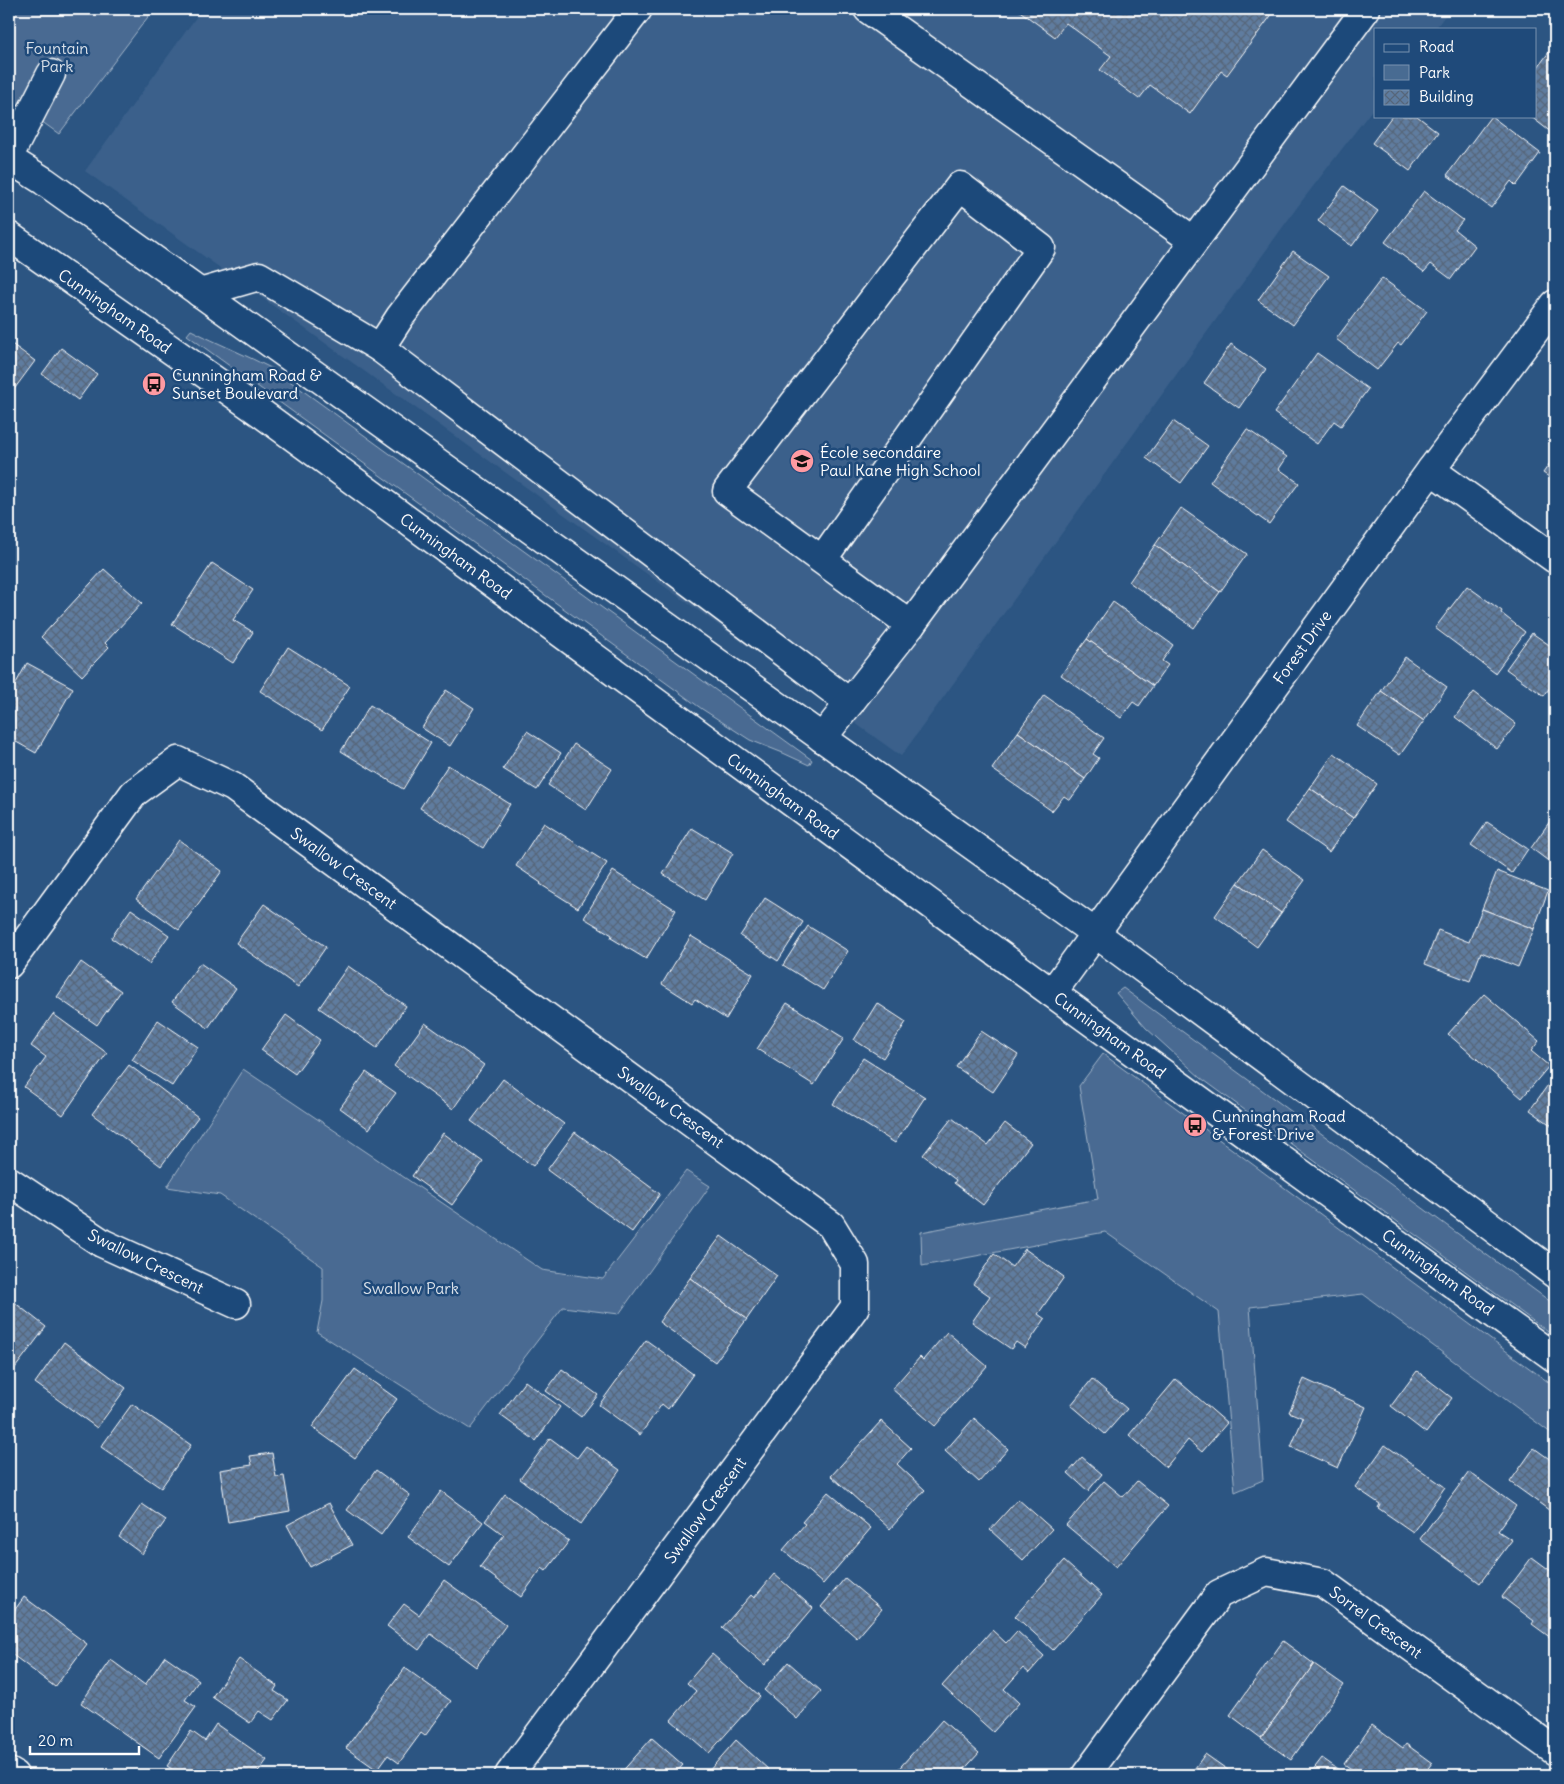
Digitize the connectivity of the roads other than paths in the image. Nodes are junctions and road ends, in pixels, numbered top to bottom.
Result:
1 (638, 9) edge
2 (868, 9) edge
3 (1366, 9) edge
4 (51, 74) dead end
5 (9, 156) edge
6 (9, 160) edge
7 (9, 236) edge
8 (1194, 241) junction
9 (200, 293) junction
10 (1555, 304) edge
11 (380, 348) junction
12 (1430, 470) junction
13 (1555, 559) edge
14 (822, 560) junction
15 (911, 625) junction
16 (850, 703) junction
17 (822, 738) junction
18 (1094, 933) junction
19 (9, 964) edge
20 (1052, 992) junction
21 (9, 1181) edge
22 (1555, 1274) edge
23 (236, 1304) dead end
24 (1555, 1358) edge
25 (1555, 1751) edge
26 (9, 1772) edge
27 (14, 1775) edge
28 (509, 1775) edge
29 (1086, 1775) edge

1 - 11 main road
2 - 8 main road
3 - 8 main road
4 - 5 main road
6 - 9 main road
7 - 20 main road, Cunningham Road
8 - 15 main road
9 - 11 main road
9 - 17 main road
10 - 12 main road, Forest Drive
11 - 16 main road
12 - 13 main road
12 - 18 main road, Forest Drive
14 - 14 main road
14 - 15 main road
15 - 16 main road
16 - 17 main road
17 - 18 main road
18 - 20 main road, Forest Drive
18 - 22 main road
19 - 28 main road, Swallow Crescent
20 - 24 main road, Cunningham Road
21 - 23 main road, Swallow Crescent
25 - 29 main road, Sorrel Crescent
26 - 27 main road

